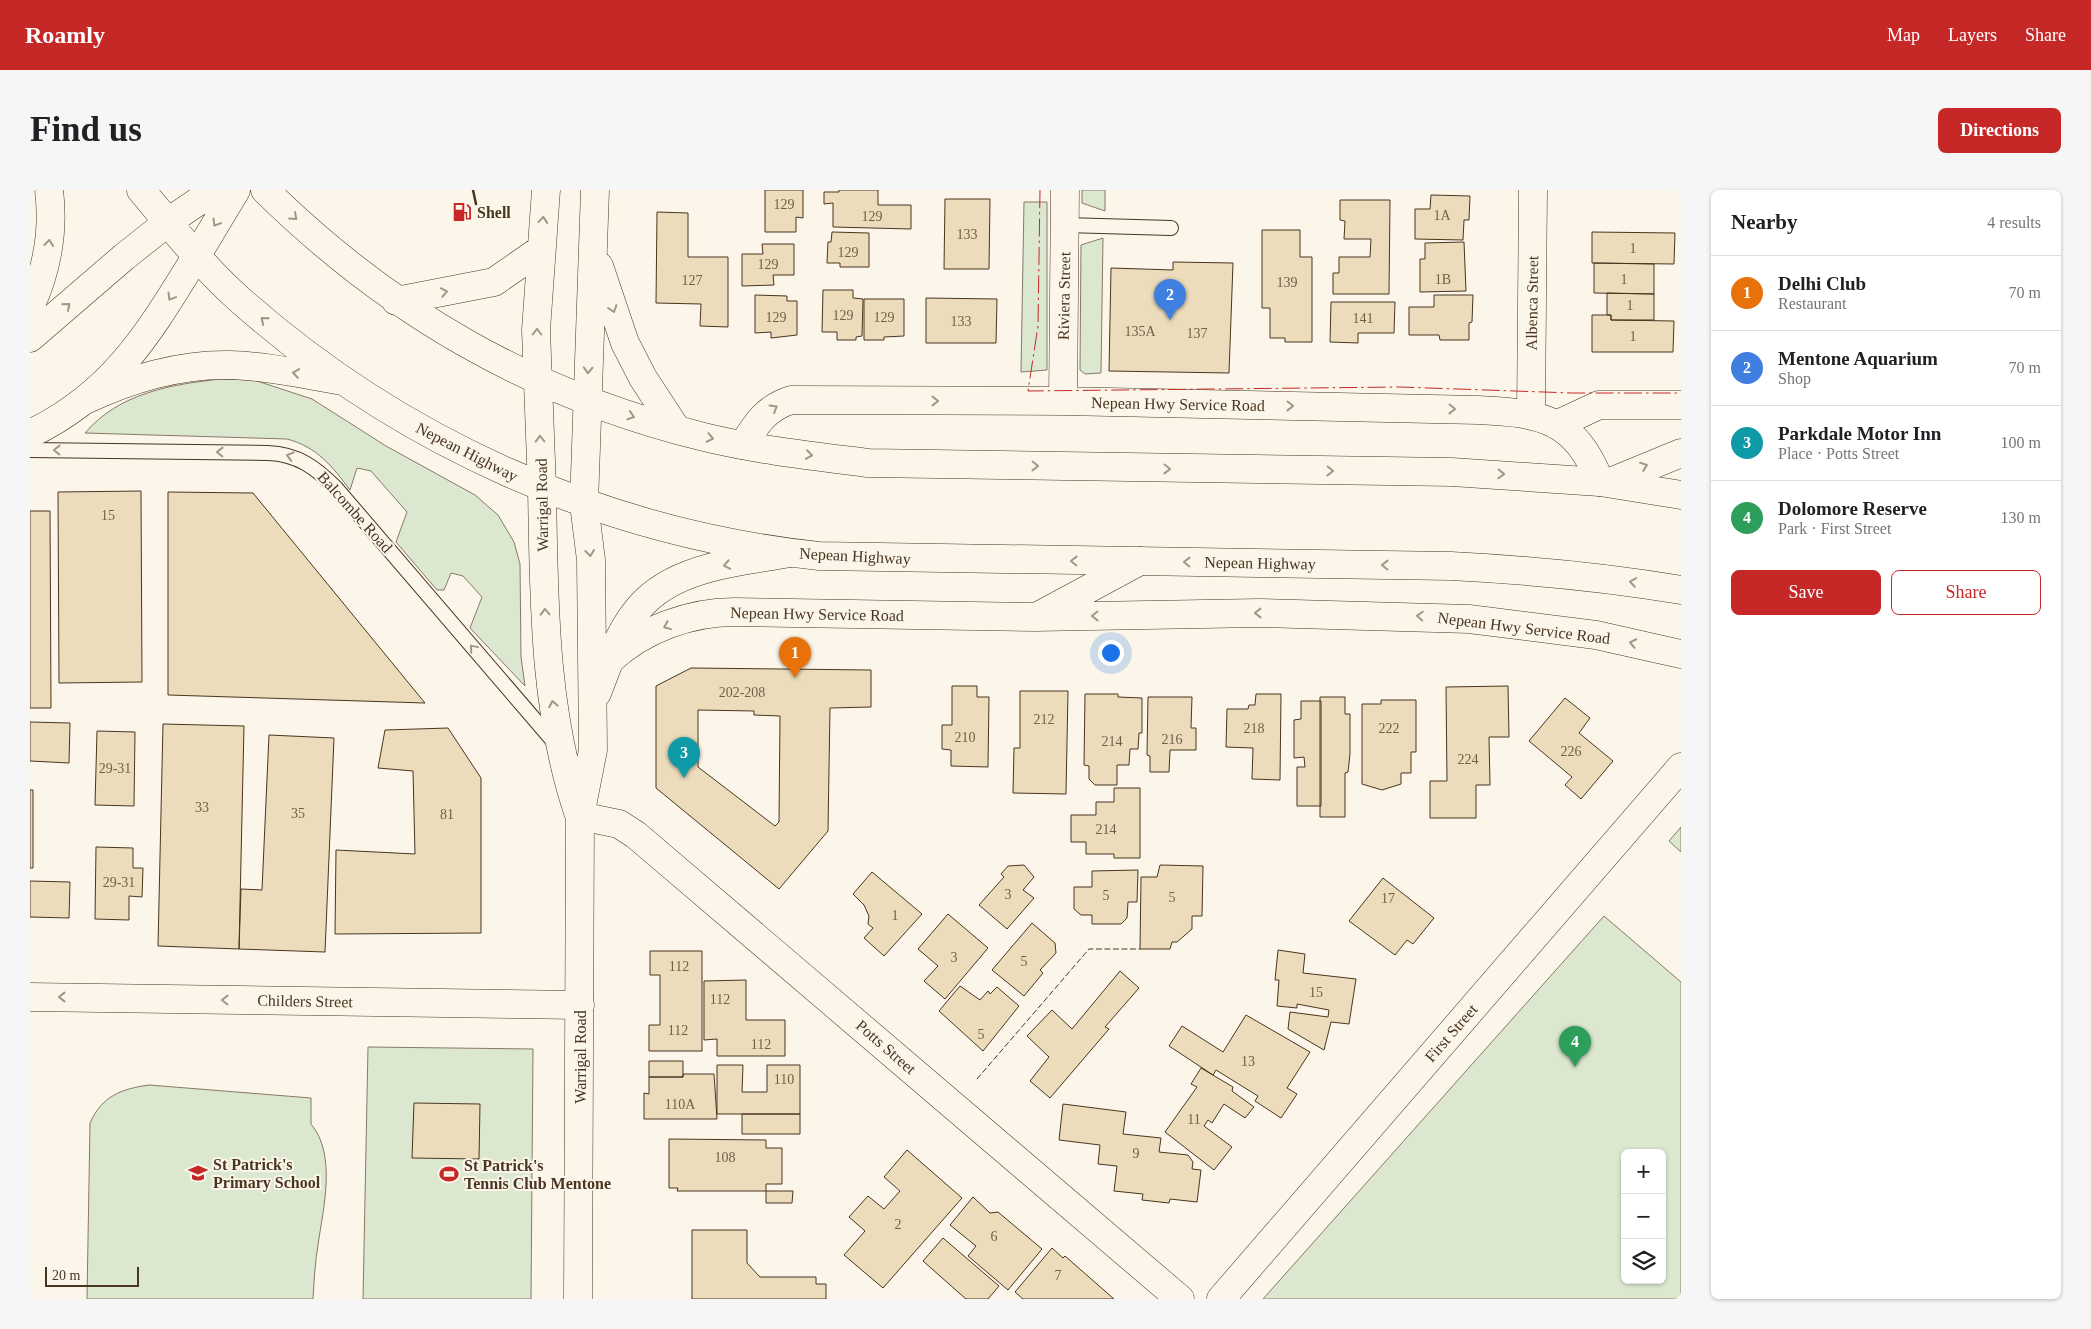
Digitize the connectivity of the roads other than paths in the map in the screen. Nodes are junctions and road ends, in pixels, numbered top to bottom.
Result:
1 (49, 190) edge
2 (141, 190) edge
3 (215, 190) edge
4 (236, 190) edge
5 (265, 190) edge
6 (546, 190) edge
7 (595, 190) edge
8 (1065, 190) edge
9 (1533, 190) edge
10 (168, 222) junction
11 (1065, 225) junction
12 (1171, 228) dead end
13 (593, 246) junction
14 (540, 250) junction
15 (197, 255) junction
16 (396, 301) junction
17 (30, 306) edge
18 (30, 338) edge
19 (538, 380) junction
20 (344, 381) junction
21 (586, 399) junction
22 (85, 400) junction
23 (1063, 401) junction
24 (1681, 405) edge
25 (1531, 415) junction
26 (1556, 425) junction
27 (677, 430) junction
28 (30, 434) edge
29 (743, 445) junction
30 (30, 450) edge
31 (1681, 452) edge
32 (1604, 482) junction
33 (542, 488) junction
34 (1681, 495) edge
35 (584, 504) junction
36 (792, 553) junction
37 (1140, 561) junction
38 (1681, 590) edge
39 (1035, 617) junction
40 (1681, 654) edge
41 (610, 660) junction
42 (593, 704) junction
43 (562, 752) junction
44 (1681, 767) edge
45 (580, 816) junction
46 (30, 997) edge
47 (580, 1005) junction
48 (578, 1299) edge
49 (1180, 1299) edge
50 (1221, 1299) edge

17 -> 1 main road
2 - 10 main road, Nepean Highway
3 - 10 main road
4 -> 15 main road
5 -> 16 main road
14 -> 6 main road, Warrigal Road
7 - 13 main road, Warrigal Road
8 - 11 main road, Riviera Street
9 - 25 main road, Albenca Street
10 - 15 main road, Nepean Highway
18 -> 10 main road
11 - 12 lane
11 - 23 main road, Riviera Street
13 -> 21 main road, Warrigal Road
13 -> 27 main road
16 -> 14 main road
19 -> 14 main road, Warrigal Road
20 -> 15 main road, Nepean Highway
15 -> 22 main road
16 - 19 main road
19 - 21 main road
33 -> 19 main road, Warrigal Road
20 -> 22 main road
20 - 33 main road, Nepean Highway
21 -> 27 main road
21 - 35 main road, Warrigal Road
22 - 28 main road
23 -> 25 main road, Nepean Hwy Service Road
29 -> 23 main road, Nepean Hwy Service Road
24 - 26 main road
25 - 26 main road, Nepean Hwy Service Road
26 - 32 main road, Nepean Hwy Service Road
27 -> 29 main road
29 -> 32 main road
43 -> 30 lane, Balcombe Road
32 -> 31 main road
32 - 34 main road
33 - 35 main road, Nepean Highway
43 -> 33 main road, Warrigal Road
35 - 36 main road, Nepean Highway
35 -> 42 main road, Warrigal Road
37 -> 36 main road, Nepean Highway
36 -> 41 main road
38 -> 37 main road, Nepean Highway
37 - 39 main road, Nepean Hwy Service Road
40 -> 39 main road, Nepean Hwy Service Road
39 -> 41 main road, Nepean Hwy Service Road
41 - 42 main road
42 - 45 main road, Warrigal Road
43 - 45 main road, Warrigal Road
44 - 50 main road, First Street
45 - 47 main road, Warrigal Road
45 - 49 main road, Potts Street
47 -> 46 main road, Childers Street
47 - 48 main road, Warrigal Road

